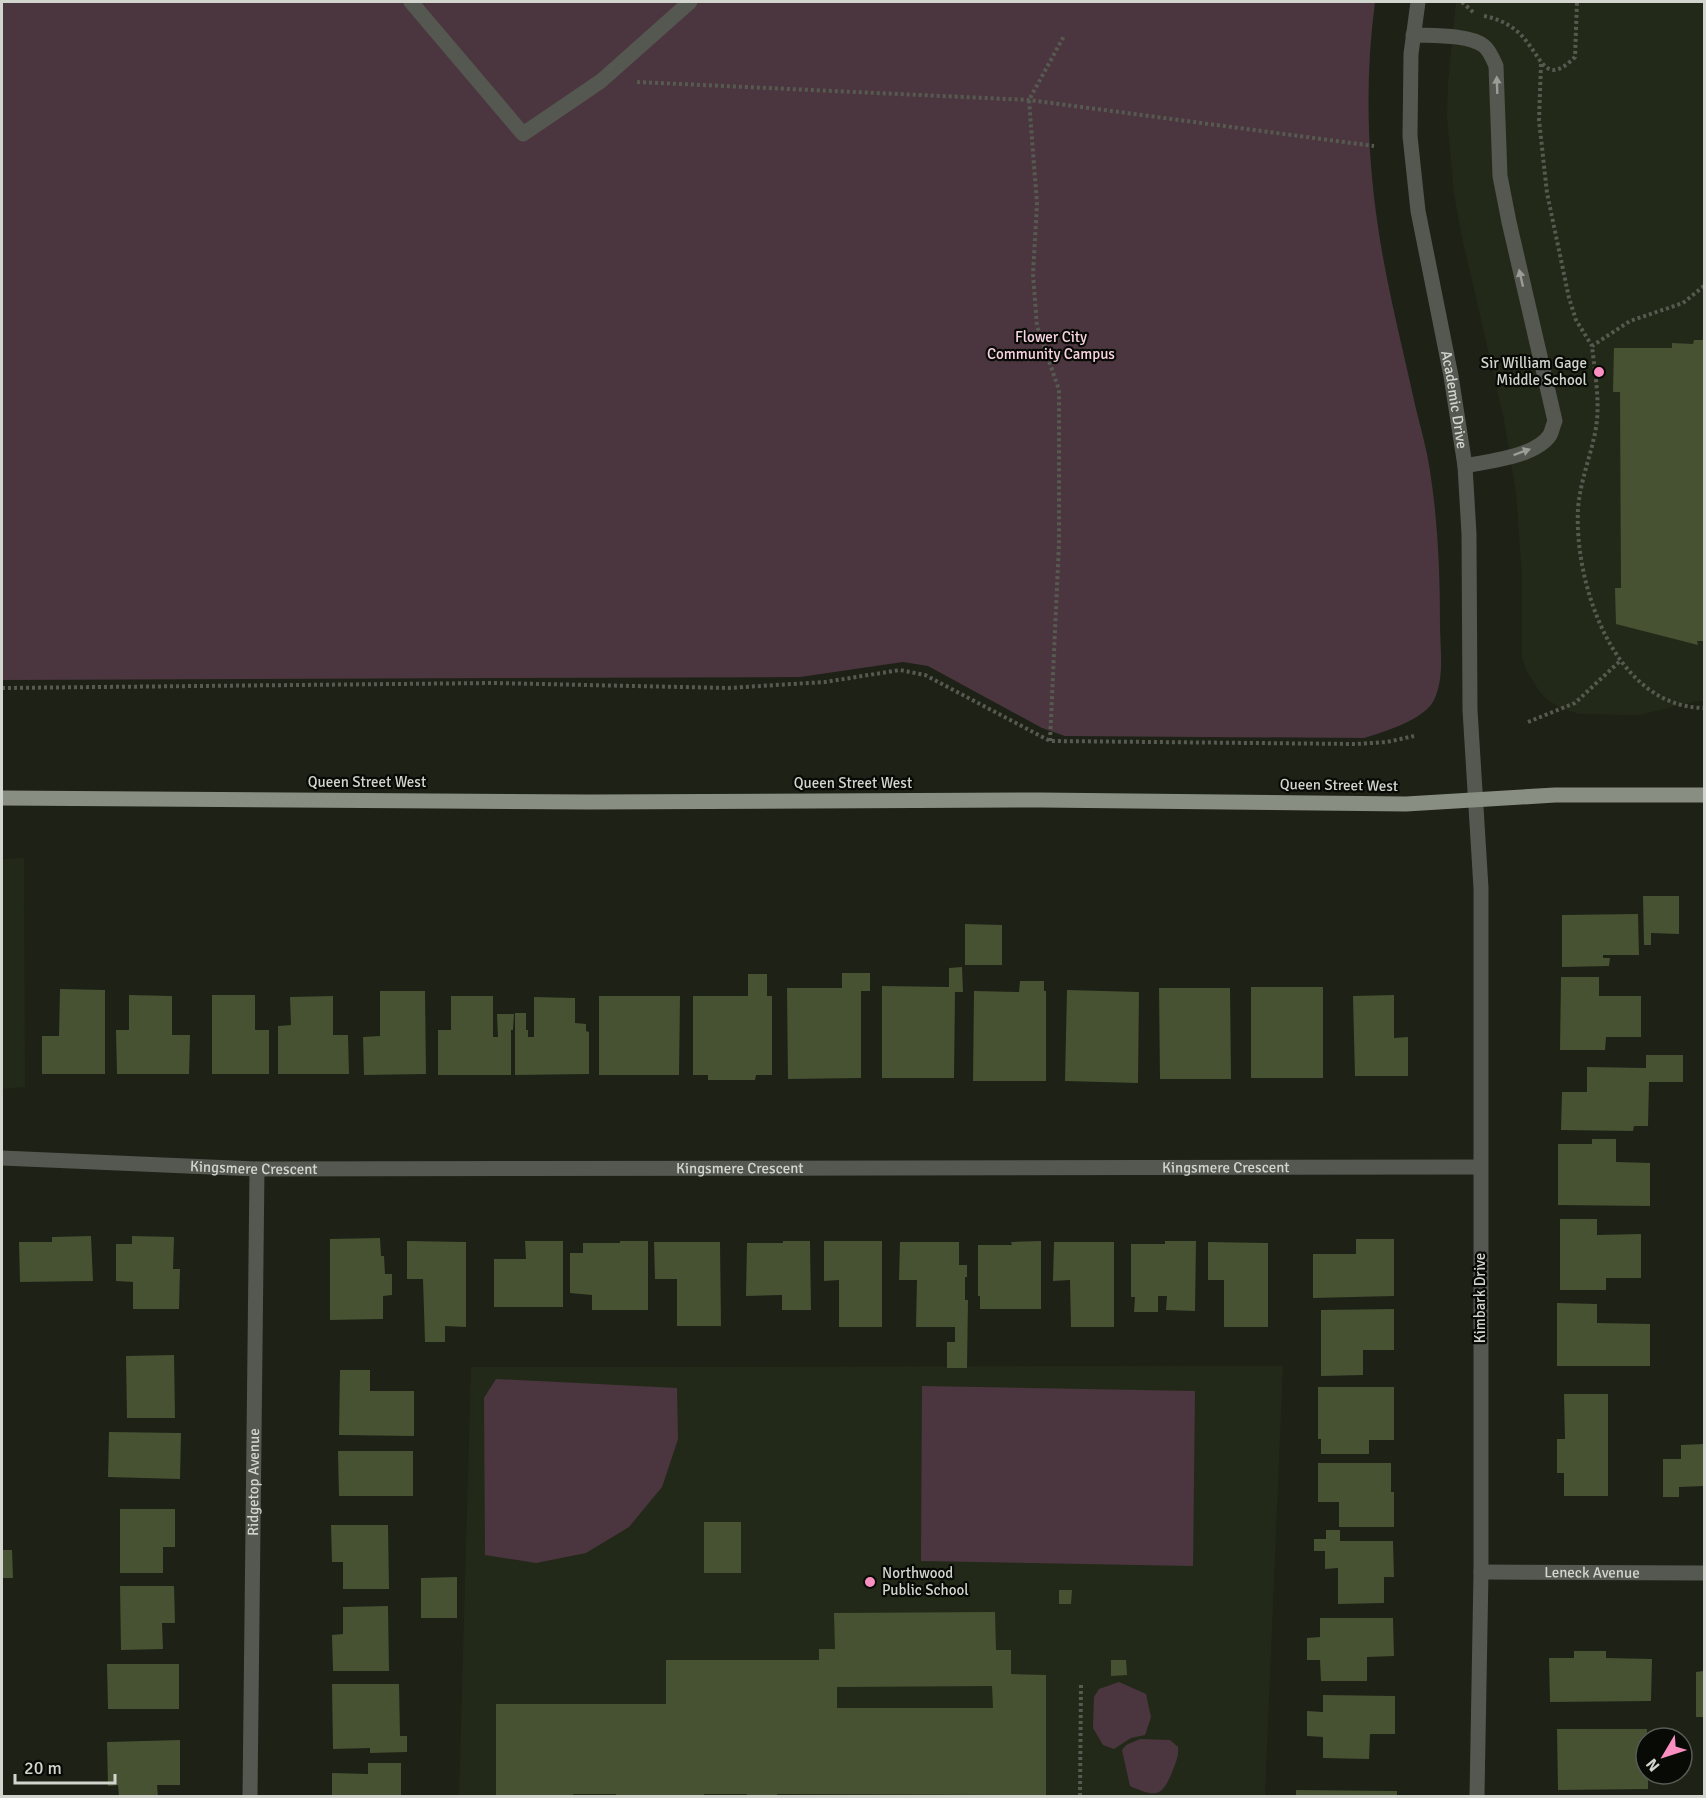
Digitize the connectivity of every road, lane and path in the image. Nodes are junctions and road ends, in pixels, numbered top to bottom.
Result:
1 (411, 2) edge
2 (690, 2) edge
3 (1418, 2) edge
4 (1462, 2) edge
5 (1577, 2) edge
6 (1413, 35) junction
7 (1064, 36) dead end
8 (1541, 64) junction
9 (601, 81) junction
10 (1029, 100) junction
11 (1374, 146) dead end
12 (1704, 286) edge
13 (1592, 346) junction
14 (1465, 466) junction
15 (1620, 661) junction
16 (2, 688) edge
17 (1704, 708) edge
18 (1528, 722) dead end
19 (1414, 736) dead end
20 (1050, 741) junction
21 (1704, 795) edge
22 (2, 798) edge
23 (1475, 800) junction
24 (2, 1158) edge
25 (1479, 1167) junction
26 (257, 1169) junction
27 (1481, 1572) junction
28 (1704, 1573) edge
29 (1081, 1682) dead end
30 (250, 1797) edge
31 (1080, 1797) edge
32 (1478, 1797) edge

1 - 9 street
2 - 9 street
3 - 6 street, Academic Drive
4 - 8 path
5 - 8 path
6 - 14 street, Academic Drive
14 -> 6 street
7 - 10 path
8 - 13 path
9 - 10 path
10 - 11 path
10 - 20 path
12 - 13 path
13 - 15 path
14 - 23 street, Academic Drive
15 - 17 path
15 - 18 path
16 - 20 path
19 - 20 path
21 - 23 main road, Queen Street West
22 - 23 main road, Queen Street West
23 - 25 street, Kimbark Drive
24 - 26 street, Kingsmere Crescent
25 - 26 street, Kingsmere Crescent
25 - 27 street, Kimbark Drive
26 - 30 street, Ridgetop Avenue
27 - 28 street, Leneck Avenue
27 - 32 street, Kimbark Drive
29 - 31 path

